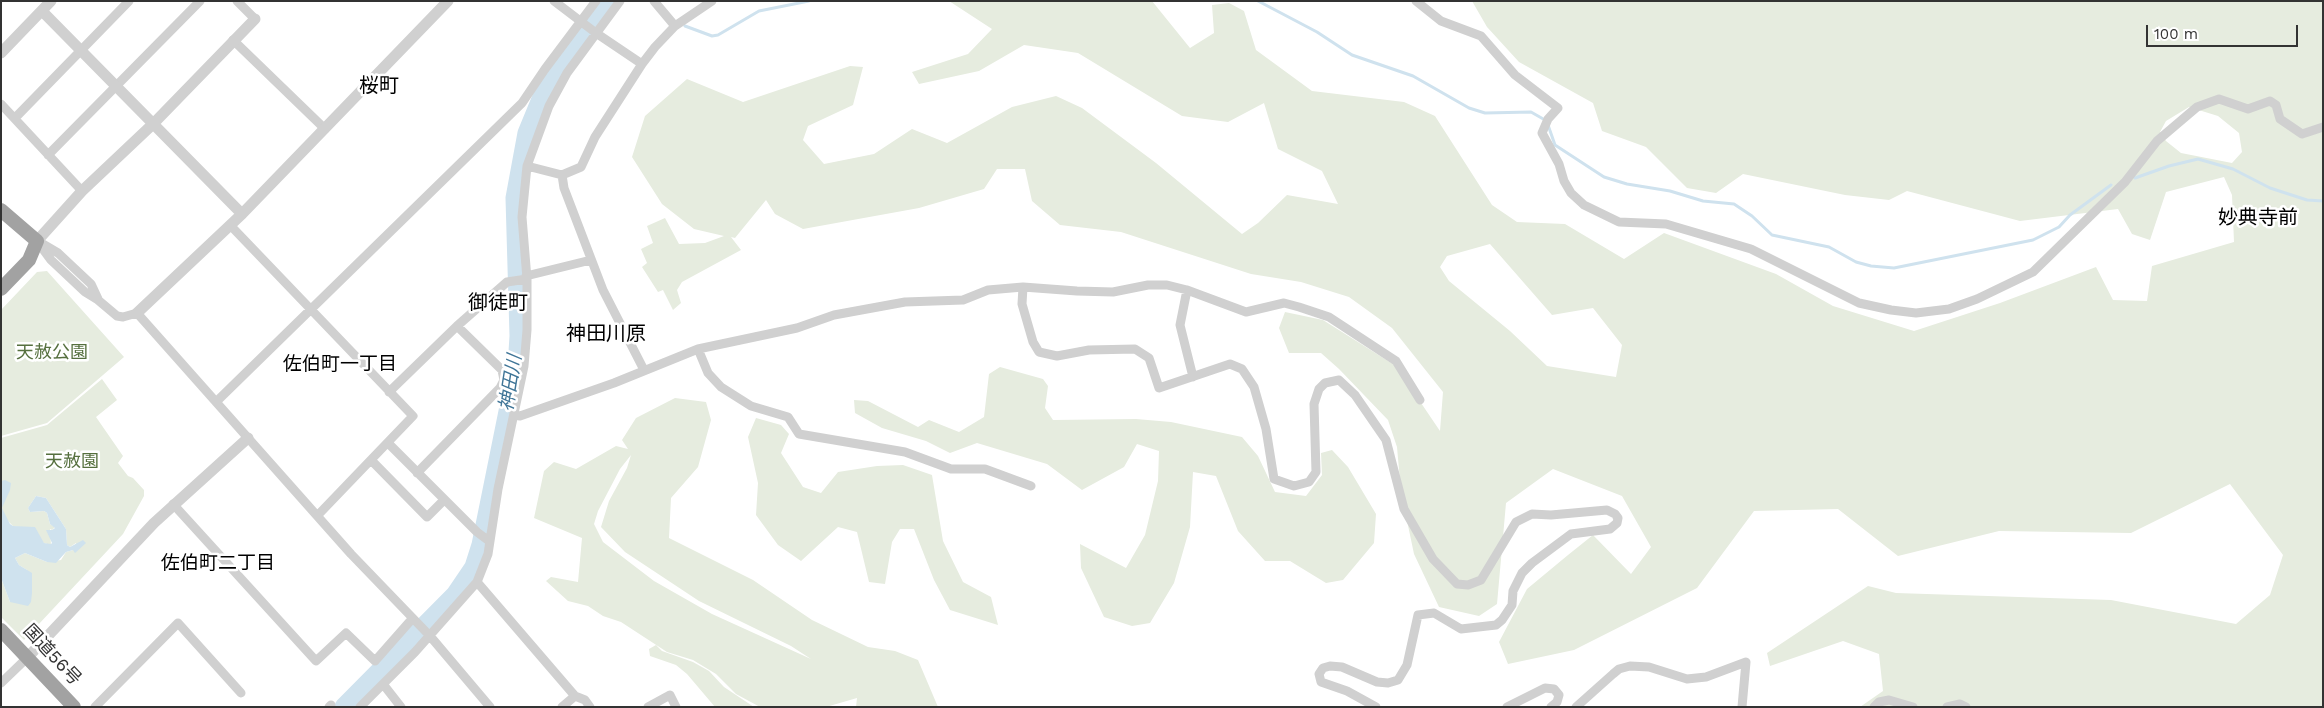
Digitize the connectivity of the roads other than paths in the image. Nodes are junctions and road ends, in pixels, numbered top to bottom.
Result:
1 (128, 1) edge
2 (200, 1) edge
3 (237, 1) edge
4 (448, 1) edge
5 (554, 1) edge
6 (596, 1) edge
7 (620, 1) edge
8 (654, 1) edge
9 (712, 1) edge
10 (1416, 1) edge
11 (44, 5) edge
12 (255, 19) joint
13 (582, 22) junction
14 (674, 26) junction
15 (594, 32) junction
16 (234, 40) junction
17 (81, 49) junction
18 (2, 52) edge
19 (642, 64) junction
20 (115, 85) junction
21 (1, 104) edge
22 (15, 118) junction
23 (154, 123) junction
24 (2323, 127) edge
25 (325, 128) junction
26 (48, 155) junction
27 (527, 166) junction
28 (562, 175) junction
29 (82, 191) junction
30 (1, 210) edge
31 (242, 214) junction
32 (230, 225) junction
33 (37, 241) junction
34 (591, 260) junction
35 (525, 278) junction
36 (1023, 287) junction
37 (1, 289) edge
38 (1187, 290) junction
39 (310, 309) junction
40 (138, 313) junction
41 (457, 326) junction
42 (698, 349) junction
43 (644, 370) junction
44 (1193, 377) junction
45 (389, 392) junction
46 (1420, 400) dead end
47 (216, 402) junction
48 (514, 415) junction
49 (248, 438) junction
50 (388, 443) junction
51 (371, 460) junction
52 (417, 473) junction
53 (1030, 486) dead end
54 (444, 500) junction
55 (173, 504) junction
56 (318, 515) junction
57 (485, 538) junction
58 (477, 582) junction
59 (414, 621) junction
60 (1, 630) edge
61 (428, 635) junction
62 (28, 657) junction
63 (1, 683) edge
64 (383, 684) junction
65 (241, 693) dead end
66 (575, 696) junction
67 (74, 707) edge
68 (95, 707) edge
69 (360, 707) edge
70 (401, 707) edge
71 (490, 707) edge
72 (562, 707) edge
73 (590, 707) edge
74 (648, 707) edge
75 (676, 707) edge
76 (1376, 707) edge
77 (1507, 707) edge
78 (1551, 707) edge
79 (1576, 707) edge
80 (1742, 707) edge
81 (1874, 707) edge
82 (1913, 707) edge
83 (1947, 707) edge
84 (1966, 707) edge

1 - 17 street
2 - 20 street
3 - 12 street
4 - 25 street
5 - 13 street
6 - 13 street
7 - 15 street
8 - 14 street
9 - 14 street
10 - 24 street
11 - 17 street
11 - 18 street
12 - 16 street
13 - 15 street
13 - 39 street
14 - 19 street
15 - 19 street
15 - 27 street
16 - 23 street
16 - 25 street
17 - 20 street
17 - 22 street
19 - 28 street
20 - 23 street
20 - 26 street
21 - 22 street
22 - 26 street
23 - 29 street
23 - 31 street
25 - 31 street
26 - 29 street
27 - 28 street
27 - 35 street
28 - 34 street
29 - 33 street
30 - 33 highway
31 - 32 street
32 - 39 street
32 - 40 street
33 - 37 highway
33 - 40 street
34 - 35 street
34 - 43 street
35 - 41 street
35 - 48 street
36 - 38 street
36 - 42 street
36 - 44 street
38 - 44 street
38 - 46 street
39 - 45 street
39 - 47 street
40 - 47 street
41 - 45 street
41 - 52 street
42 - 43 street
42 - 53 street
43 - 48 street
44 - 76 street
45 - 50 street
47 - 49 street
48 - 57 street
49 - 55 street
49 - 56 street
50 - 51 street
50 - 52 street
51 - 54 street
51 - 56 street
52 - 54 street
54 - 57 street
55 - 59 street
55 - 62 street
56 - 59 street
57 - 58 street
58 - 61 street
58 - 66 street
59 - 61 street
60 - 62 highway, 国道56号
61 - 64 street
61 - 71 street
62 - 63 street
62 - 67 highway, 国道56号
64 - 69 street
64 - 70 street
65 - 68 street
66 - 72 street
66 - 73 street
74 - 75 street
77 - 78 street
79 - 80 street
81 - 82 street
83 - 84 street

